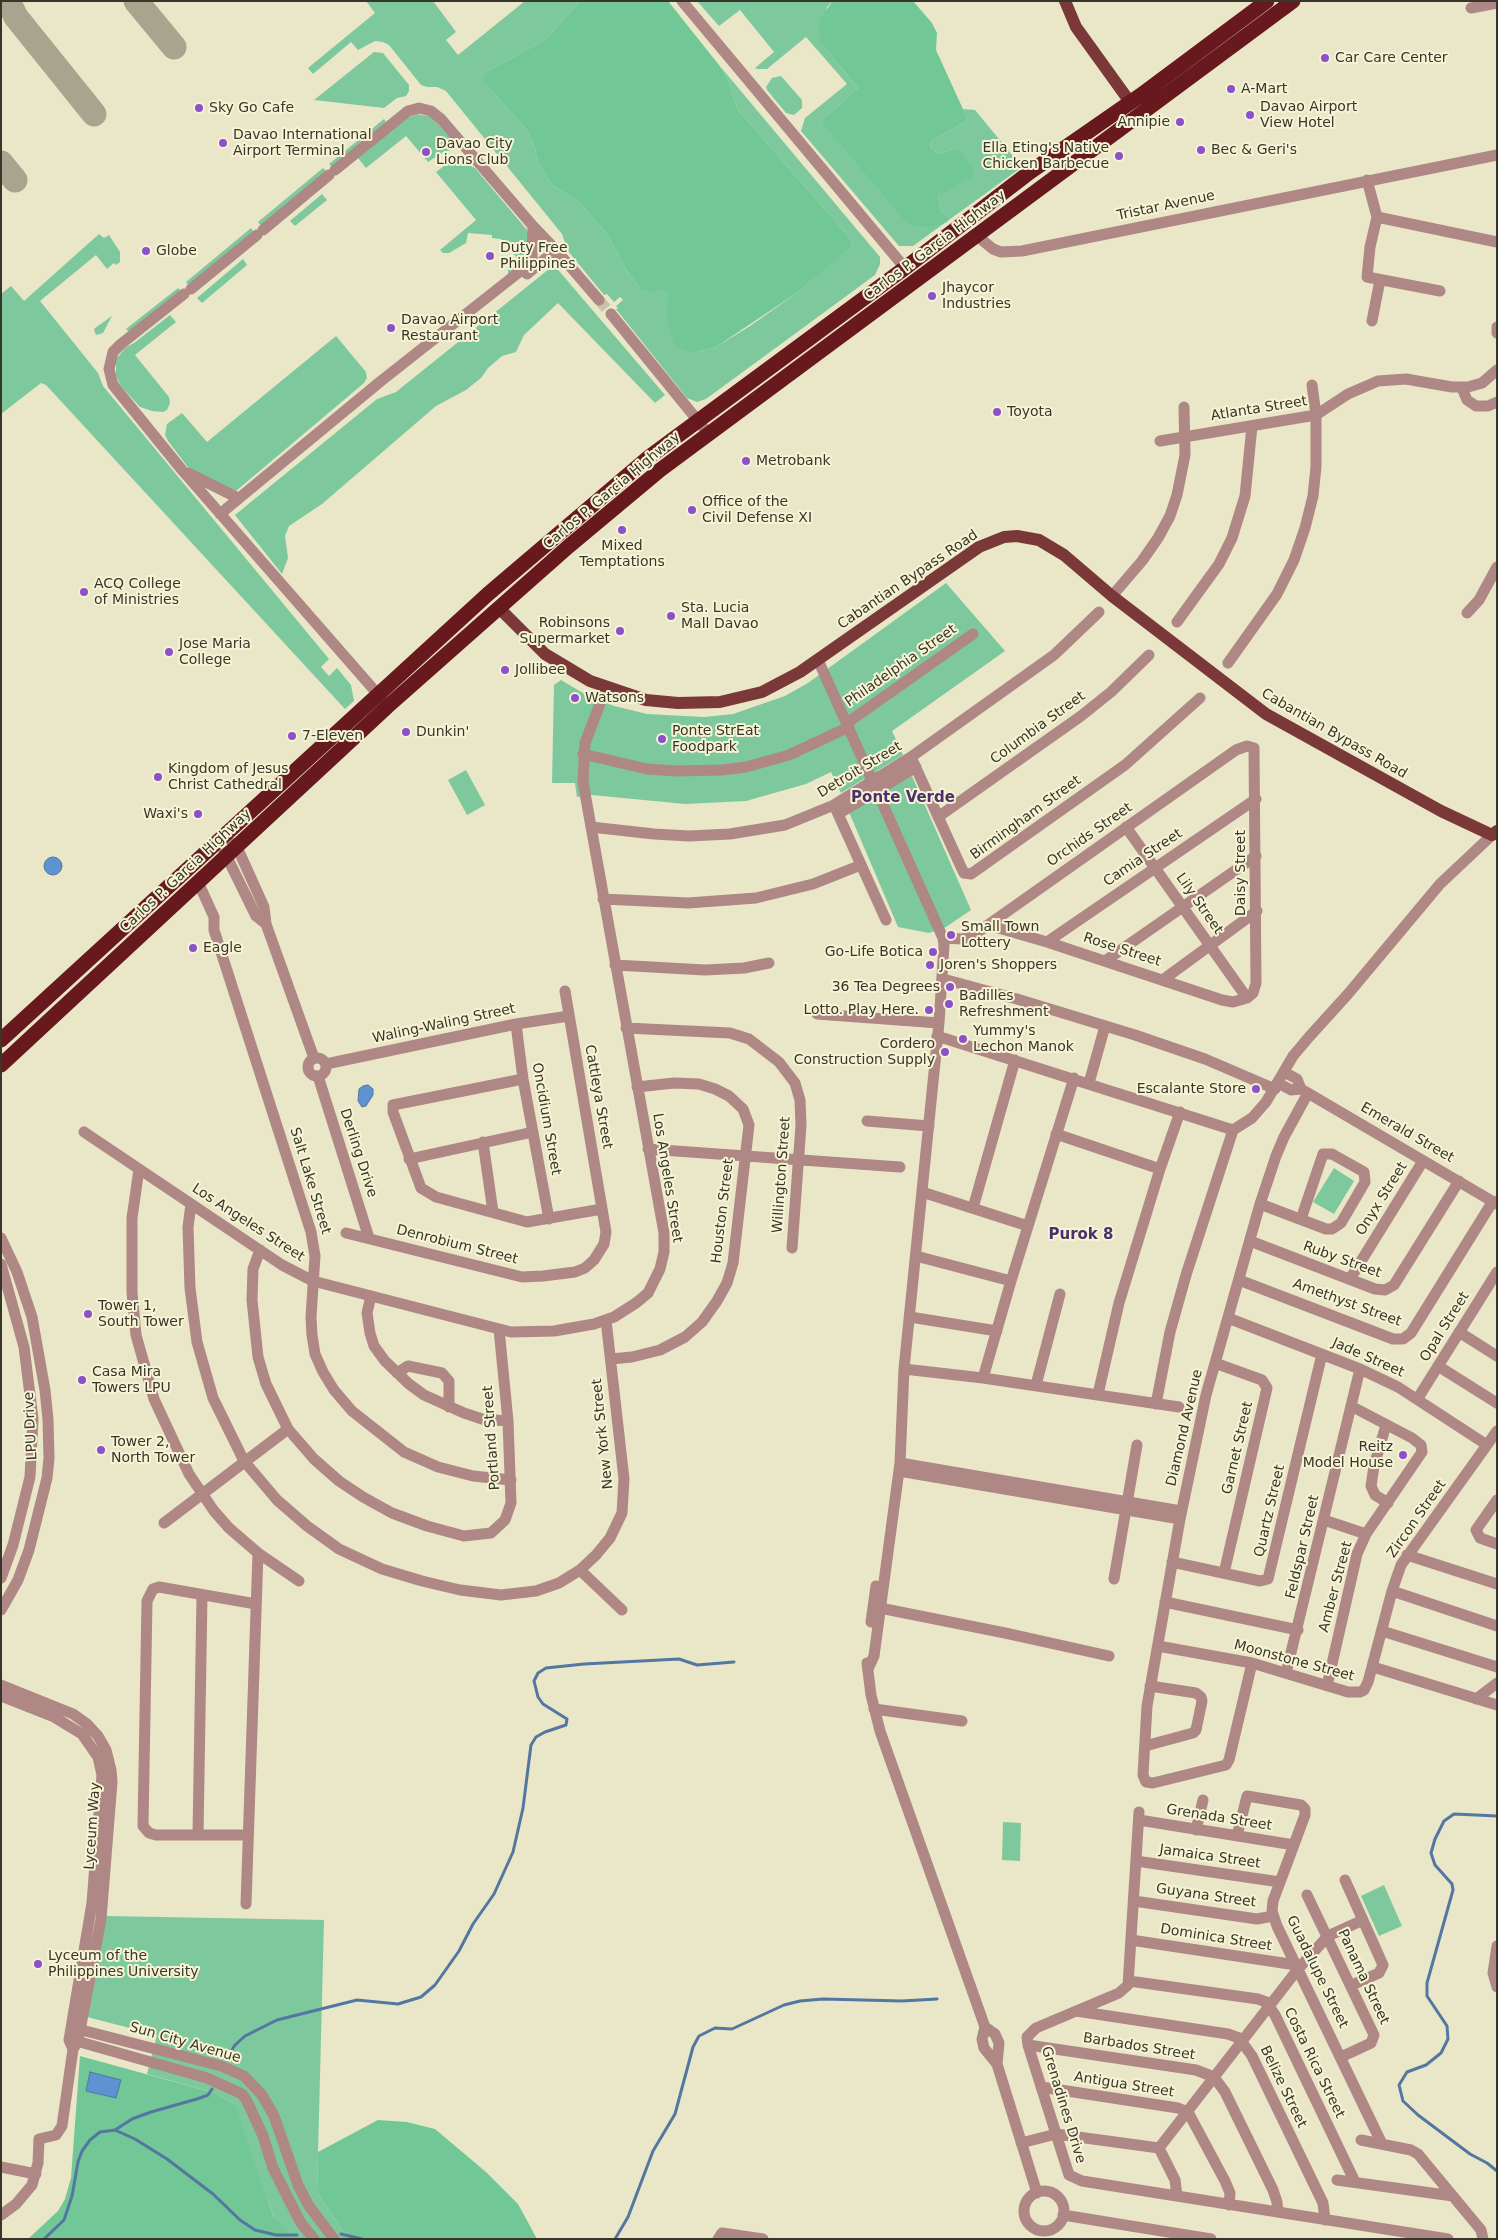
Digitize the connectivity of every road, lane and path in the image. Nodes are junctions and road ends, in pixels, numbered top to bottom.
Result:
1 (682, 1) edge
2 (1065, 1) edge
3 (1267, 1) edge
4 (1293, 1) edge
5 (1497, 3) edge
6 (1471, 8) dead end
7 (1181, 65) junction
8 (1190, 78) junction
9 (1130, 102) junction
10 (1497, 155) edge
11 (1030, 172) junction
12 (1367, 180) junction
13 (1041, 187) junction
14 (1377, 217) junction
15 (533, 226) junction
16 (976, 235) junction
17 (1497, 242) edge
18 (556, 250) junction
19 (905, 268) junction
20 (931, 270) junction
21 (1380, 280) junction
22 (907, 289) junction
23 (1440, 291) dead end
24 (599, 300) tunnel mouth
25 (611, 314) tunnel mouth
26 (1372, 321) dead end
27 (1497, 327) edge
28 (1497, 333) edge
29 (1497, 370) edge
30 (386, 378) junction
31 (1312, 385) dead end
32 (1462, 388) junction
33 (1497, 402) edge
34 (1184, 407) dead end
35 (1316, 415) junction
36 (698, 420) junction
37 (1252, 426) junction
38 (708, 433) junction
39 (1186, 436) junction
40 (1160, 441) dead end
41 (182, 470) junction
42 (238, 498) junction
43 (220, 514) junction
44 (1497, 566) edge
45 (1112, 596) junction
46 (499, 608) junction
47 (1099, 612) dead end
48 (1467, 612) dead end
49 (1177, 622) dead end
50 (973, 634) dead end
51 (1149, 655) dead end
52 (818, 660) junction
53 (1228, 663) dead end
54 (606, 688) junction
55 (378, 694) junction
56 (1200, 698) dead end
57 (388, 706) junction
58 (848, 725) junction
59 (1252, 746) joint
60 (583, 754) junction
61 (914, 762) junction
62 (876, 786) junction
63 (1256, 799) junction
64 (836, 809) junction
65 (938, 817) junction
66 (591, 827) junction
67 (1126, 827) junction
68 (1494, 833) edge
69 (221, 839) junction
70 (232, 851) junction
71 (1256, 856) junction
72 (861, 865) junction
73 (1155, 868) junction
74 (195, 884) junction
75 (603, 899) junction
76 (1183, 907) junction
77 (1256, 911) junction
78 (886, 920) dead end
79 (988, 924) junction
80 (943, 938) junction
81 (1047, 942) junction
82 (1210, 946) junction
83 (1105, 961) junction
84 (769, 963) dead end
85 (615, 965) junction
86 (943, 979) junction
87 (1164, 980) junction
88 (565, 991) dead end
89 (1247, 998) junction
90 (816, 1014) dead end
91 (569, 1016) junction
92 (939, 1023) junction
93 (516, 1024) junction
94 (1105, 1026) junction
95 (626, 1028) junction
96 (937, 1036) junction
97 (1, 1040) edge
98 (314, 1058) junction
99 (1015, 1060) junction
100 (326, 1064) junction
101 (1, 1066) edge
102 (1284, 1072) junction
103 (318, 1076) junction
104 (1074, 1078) junction
105 (522, 1079) junction
106 (1089, 1083) junction
107 (1276, 1086) junction
108 (637, 1087) junction
109 (1304, 1091) junction
110 (1180, 1112) junction
111 (867, 1121) dead end
112 (929, 1126) junction
113 (1232, 1130) junction
114 (84, 1132) dead end
115 (533, 1132) junction
116 (1056, 1134) junction
117 (483, 1142) junction
118 (648, 1149) junction
119 (745, 1156) junction
120 (409, 1159) junction
121 (799, 1160) junction
122 (1424, 1161) junction
123 (900, 1167) dead end
124 (138, 1169) junction
125 (1160, 1169) junction
126 (1459, 1181) junction
127 (922, 1192) junction
128 (1495, 1202) edge
129 (191, 1204) junction
130 (1260, 1204) junction
131 (973, 1208) junction
132 (602, 1209) junction
133 (492, 1212) junction
134 (549, 1219) junction
135 (1301, 1219) junction
136 (1028, 1226) junction
137 (346, 1233) dead end
138 (1, 1238) edge
139 (369, 1238) junction
140 (1250, 1241) junction
141 (792, 1248) dead end
142 (260, 1250) junction
143 (916, 1256) junction
144 (1, 1264) edge
145 (1497, 1272) edge
146 (1350, 1279) junction
147 (1239, 1280) junction
148 (313, 1281) junction
149 (1011, 1281) junction
150 (1060, 1294) dead end
151 (370, 1296) junction
152 (910, 1317) junction
153 (1228, 1318) junction
154 (606, 1320) junction
155 (499, 1329) junction
156 (996, 1331) junction
157 (1460, 1332) junction
158 (1495, 1352) edge
159 (1322, 1354) junction
160 (611, 1359) junction
161 (1215, 1363) junction
162 (1438, 1366) junction
163 (904, 1369) junction
164 (1360, 1369) junction
165 (397, 1373) junction
166 (983, 1378) junction
167 (1036, 1385) junction
168 (1098, 1394) junction
169 (1418, 1398) junction
170 (1497, 1403) edge
171 (1156, 1404) junction
172 (1351, 1406) junction
173 (449, 1407) junction
174 (1179, 1408) dead end
175 (508, 1421) junction
176 (1386, 1425) junction
177 (288, 1429) junction
178 (1497, 1431) edge
179 (1137, 1445) dead end
180 (1487, 1445) junction
181 (244, 1461) junction
182 (900, 1467) junction
183 (511, 1480) junction
184 (897, 1486) junction
185 (201, 1494) junction
186 (1497, 1501) edge
187 (1388, 1503) junction
188 (1127, 1506) junction
189 (1181, 1515) junction
190 (1324, 1520) junction
191 (164, 1523) dead end
192 (1366, 1534) junction
193 (1497, 1544) edge
194 (258, 1553) junction
195 (1407, 1555) junction
196 (1172, 1562) junction
197 (580, 1570) junction
198 (1224, 1573) junction
199 (1, 1578) edge
200 (1114, 1579) dead end
201 (299, 1581) dead end
202 (1497, 1584) edge
203 (1392, 1591) junction
204 (202, 1595) junction
205 (1165, 1602) junction
206 (256, 1604) junction
207 (880, 1608) junction
208 (1, 1610) edge
209 (622, 1610) dead end
210 (1497, 1626) edge
211 (1298, 1630) junction
212 (1382, 1631) junction
213 (1158, 1646) junction
214 (1109, 1656) dead end
215 (1252, 1663) junction
216 (1373, 1667) junction
217 (1497, 1667) edge
218 (868, 1669) junction
219 (1286, 1673) junction
220 (1497, 1683) edge
221 (1, 1685) edge
222 (1150, 1686) junction
223 (1327, 1686) junction
224 (1364, 1690) joint
225 (1, 1696) edge
226 (1476, 1699) junction
227 (1497, 1706) edge
228 (874, 1708) junction
229 (962, 1721) dead end
230 (1145, 1746) junction
231 (1203, 1800) dead end
232 (1196, 1830) junction
233 (198, 1835) junction
234 (248, 1835) junction
235 (1237, 1836) junction
236 (1294, 1845) junction
237 (1136, 1861) junction
238 (1344, 1880) dead end
239 (1280, 1882) junction
240 (1307, 1895) dead end
241 (1134, 1900) junction
242 (246, 1904) dead end
243 (1274, 1916) junction
244 (1363, 1920) junction
245 (1328, 1936) junction
246 (1131, 1940) junction
247 (1497, 1946) edge
248 (1495, 1965) edge
249 (1297, 1967) junction
250 (1129, 1980) junction
251 (1352, 1985) junction
252 (1497, 1987) edge
253 (1270, 2006) junction
254 (1076, 2011) junction
255 (76, 2028) junction
256 (1242, 2042) junction
257 (74, 2044) junction
258 (1028, 2045) junction
259 (164, 2051) junction
260 (1341, 2057) junction
261 (161, 2065) junction
262 (1214, 2078) junction
263 (1041, 2087) junction
264 (1188, 2112) junction
265 (1056, 2134) junction
266 (1361, 2140) dead end
267 (1021, 2143) junction
268 (1382, 2144) junction
269 (1159, 2148) junction
270 (1, 2167) edge
271 (36, 2174) junction
272 (1337, 2180) dead end
273 (1355, 2182) junction
274 (1037, 2193) junction
275 (1177, 2196) junction
276 (1453, 2196) junction
277 (1229, 2204) junction
278 (1278, 2212) junction
279 (1, 2215) edge
280 (1064, 2215) junction
281 (1324, 2220) junction
282 (1033, 2234) edge
283 (720, 2236) edge
284 (314, 2239) edge
285 (334, 2239) edge
286 (763, 2239) edge
287 (1211, 2239) edge
288 (1448, 2239) edge
289 (1483, 2239) edge

1 - 19 street
2 - 9 main road
3 - 7 highway, Carlos P. Garcia Highway
4 - 8 highway, Carlos P. Garcia Highway
5 - 6 street
7 - 8 highway
7 - 9 highway, Carlos P. Garcia Highway
8 - 13 highway, Carlos P. Garcia Highway
9 - 11 highway, Carlos P. Garcia Highway
10 - 12 street, Tristar Avenue
11 - 13 highway
11 - 19 highway, Carlos P. Garcia Highway
12 - 14 street
12 - 16 street, Tristar Avenue
13 - 16 highway, Carlos P. Garcia Highway
14 - 17 street
14 - 21 street
15 - 18 street
15 - 30 street
15 - 41 street
16 - 20 highway, Carlos P. Garcia Highway
18 - 24 street
18 - 30 street
19 - 20 highway
19 - 22 highway
19 - 36 highway, Carlos P. Garcia Highway
20 - 22 highway, Carlos P. Garcia Highway
21 - 23 street
21 - 26 street
22 - 38 highway, Carlos P. Garcia Highway
25 - 36 street
27 - 28 street
29 - 32 street, Atlanta Street
30 - 42 street
31 - 35 street
32 - 33 street
32 - 35 street, Atlanta Street
34 - 39 street
35 - 37 street, Atlanta Street
35 - 53 street
36 - 38 street
36 - 55 highway, Carlos P. Garcia Highway
37 - 39 street, Atlanta Street
37 - 49 street
38 - 46 highway, Carlos P. Garcia Highway
39 - 40 street, Atlanta Street
39 - 45 street
41 - 42 street
41 - 43 street
42 - 43 street
43 - 55 street
44 - 48 street
45 - 52 main road, Cabantian Bypass Road
45 - 68 main road, Cabantian Bypass Road
46 - 54 main road, Cabantian Bypass Road
46 - 57 highway, Carlos P. Garcia Highway
47 - 61 street, Detroit Street
50 - 58 street, Philadelphia Street
51 - 65 street, Columbia Street
52 - 54 main road, Cabantian Bypass Road
52 - 58 street
54 - 60 street, Los Angeles Street
55 - 57 street
55 - 69 highway, Carlos P. Garcia Highway
56 - 65 street, Birmingham Street
57 - 70 highway, Carlos P. Garcia Highway
58 - 60 street, Philadelphia Street
58 - 62 street
59 - 63 street, Daisy Street
59 - 67 street, Orchids Street
60 - 66 street, Los Angeles Street
61 - 62 street, Detroit Street
61 - 65 street, Birmingham Street
62 - 64 street, Detroit Street
62 - 80 street
63 - 71 street, Daisy Street
63 - 73 street, Camia Street
64 - 66 street, Detroit Street
64 - 72 street
66 - 75 street, Los Angeles Street
67 - 73 street, Lily Street
67 - 79 street, Orchids Street
68 - 102 street
69 - 70 street
69 - 97 highway, Carlos P. Garcia Highway
70 - 74 highway, Carlos P. Garcia Highway
70 - 98 street
71 - 76 street
71 - 77 street, Daisy Street
72 - 75 street
72 - 78 street
73 - 76 street, Lily Street
73 - 81 street, Camia Street
74 - 101 highway, Carlos P. Garcia Highway
74 - 148 street, Salt Lake Street
75 - 85 street, Los Angeles Street
76 - 82 street, Lily Street
76 - 83 street
77 - 82 street
77 - 89 street, Daisy Street
79 - 80 street, Orchids Street
79 - 81 street, Rose Street
80 - 86 street
81 - 83 street, Rose Street
82 - 87 street
82 - 89 street, Lily Street
83 - 87 street, Rose Street
84 - 85 street
85 - 95 street, Los Angeles Street
86 - 92 street
86 - 94 street, Emerald Street
87 - 89 street, Rose Street
88 - 91 street, Cattleya Street
90 - 92 street
91 - 93 street, Waling-Waling Street
91 - 132 street, Cattleya Street
92 - 96 street
93 - 100 street, Waling-Waling Street
93 - 105 street, Oncidium Street
94 - 106 street
94 - 107 street, Emerald Street
95 - 108 street, Los Angeles Street
95 - 121 street, Willington Street
96 - 99 street
96 - 112 street
98 - 100 street
98 - 103 street
99 - 104 street
99 - 131 street
100 - 103 street
102 - 107 street
102 - 109 street, Emerald Street
103 - 139 street, Derling Drive
104 - 106 street
104 - 116 street
105 - 115 street, Oncidium Street
105 - 120 street
106 - 110 street
107 - 109 street, Emerald Street
107 - 113 street
108 - 118 street, Los Angeles Street
108 - 119 street, Houston Street
109 - 122 street, Emerald Street
109 - 130 street, Diamond Avenue
110 - 113 street
110 - 125 street
111 - 112 street
112 - 127 street
113 - 171 street
114 - 124 street, Los Angeles Street
115 - 117 street
115 - 134 street, Oncidium Street
116 - 125 street
116 - 136 street
117 - 120 street
117 - 133 street
118 - 119 street
118 - 154 street, Los Angeles Street
119 - 121 street
119 - 160 street, Houston Street
120 - 133 street
121 - 123 street
121 - 141 street, Willington Street
122 - 126 street, Emerald Street
122 - 146 street, Onyx Street
124 - 129 street, Los Angeles Street
124 - 185 street
125 - 168 street
126 - 128 street, Emerald Street
126 - 146 street, Ruby Street
127 - 131 street
127 - 143 street
128 - 147 street, Amethyst Street
129 - 142 street, Los Angeles Street
129 - 181 street, New York Street
130 - 135 street
130 - 140 street, Diamond Avenue
131 - 136 street
132 - 134 street
132 - 139 street, Denrobium Street
133 - 134 street
135 - 135 street
136 - 149 street
137 - 139 street, Denrobium Street
138 - 208 street, LPU Drive
140 - 146 street, Ruby Street
140 - 147 street, Diamond Avenue
142 - 148 street, Los Angeles Street
142 - 177 street, Portland Street
143 - 149 street
143 - 152 street
144 - 199 street, LPU Drive
145 - 157 street, Opal Street
147 - 153 street, Diamond Avenue
148 - 151 street, Los Angeles Street
148 - 183 street, Salt Lake Street
149 - 156 street
150 - 167 street
151 - 155 street, Los Angeles Street
151 - 165 street
152 - 156 street
152 - 163 street
153 - 159 street, Jade Street
153 - 161 street, Diamond Avenue
154 - 155 street, Los Angeles Street
154 - 160 street, New York Street
155 - 175 street, Portland Street
156 - 166 street
157 - 158 street
157 - 162 street, Opal Street
159 - 164 street, Jade Street
159 - 198 street, Quartz Street
160 - 197 street, New York Street
161 - 189 street, Diamond Avenue
161 - 198 street, Garnet Street
162 - 169 street, Opal Street
162 - 170 street
163 - 166 street
163 - 182 street
164 - 169 street, Jade Street
164 - 172 street, Feldspar Street
165 - 173 street
165 - 173 street
166 - 167 street
167 - 168 street
168 - 171 street
169 - 180 street, Jade Street
171 - 174 street
172 - 176 street, Amber Street
172 - 190 street, Feldspar Street
173 - 175 street
175 - 183 street, Portland Street
176 - 187 street
176 - 187 street, Amber Street
177 - 181 street
177 - 183 street, Portland Street
178 - 180 street, Zircon Street
179 - 188 street
180 - 195 street, Zircon Street
181 - 185 street
181 - 197 street, New York Street
182 - 184 street
182 - 188 street
184 - 207 street
184 - 218 street
185 - 191 street
185 - 194 street
186 - 193 street
187 - 192 street, Amber Street
188 - 189 street
188 - 200 street
189 - 196 street, Diamond Avenue
190 - 192 street
190 - 211 street, Feldspar Street
192 - 223 street, Amber Street
194 - 201 street
194 - 206 street
195 - 202 street
195 - 203 street, Zircon Street
196 - 198 street, Quartz Street
196 - 205 street, Diamond Avenue
197 - 209 street
203 - 210 street
203 - 212 street, Zircon Street
204 - 206 street
204 - 233 street
204 - 233 street
205 - 211 street
205 - 213 street, Diamond Avenue
206 - 234 street
207 - 214 street
207 - 218 street
211 - 219 street, Feldspar Street
212 - 216 street, Zircon Street
212 - 217 street
213 - 215 street, Moonstone Street
213 - 222 street, Diamond Avenue
215 - 219 street, Moonstone Street
215 - 230 street, Diamond Avenue
216 - 224 street, Zircon Street
216 - 226 street
218 - 228 street
219 - 223 street, Moonstone Street
220 - 226 street
221 - 255 street, Lyceum Way
222 - 230 street, Diamond Avenue
222 - 230 street
223 - 224 street, Moonstone Street
225 - 255 street, Lyceum Way
226 - 227 street
228 - 229 street
228 - 267 street
231 - 232 street
232 - 235 street, Grenada Street
232 - 237 street, Grenada Street
233 - 234 street
234 - 242 street
235 - 236 street, Grenada Street
235 - 236 street, Guadalupe Street
236 - 239 street, Guadalupe Street
237 - 239 street, Jamaica Street
237 - 241 street
238 - 244 street
239 - 243 street, Guadalupe Street
240 - 245 street, Panama Street
241 - 243 street, Guyana Street
241 - 246 street
243 - 249 street, Guadalupe Street
244 - 245 street
244 - 251 street
245 - 249 street
245 - 251 street, Panama Street
246 - 249 street, Dominica Street
246 - 250 street
247 - 248 street
248 - 252 street
249 - 253 street
249 - 260 street, Guadalupe Street
250 - 253 street, Costa Rica Street
250 - 254 street, Grenadines Drive
251 - 260 street, Panama Street
253 - 256 street
253 - 273 street, Costa Rica Street
254 - 256 street, Belize Street
254 - 258 street, Grenadines Drive
255 - 257 street
255 - 259 street, Sun City Avenue
256 - 262 street
256 - 281 street, Belize Street
257 - 261 street, Sun City Avenue
257 - 271 street
258 - 262 street, Barbados Street
258 - 263 street, Grenadines Drive
259 - 261 street
259 - 285 street, Sun City Avenue
260 - 268 street, Guadalupe Street
261 - 284 street, Sun City Avenue
262 - 264 street
262 - 278 street
263 - 264 street, Antigua Street
263 - 265 street, Grenadines Drive
264 - 269 street
264 - 277 street, Antigua Street
265 - 267 street
265 - 269 street
265 - 275 street, Grenadines Drive
266 - 268 street
267 - 274 street
268 - 276 street
269 - 275 street
270 - 271 street
271 - 279 street
272 - 273 street
273 - 276 street
274 - 280 street
274 - 282 street
275 - 277 street, Grenadines Drive
276 - 289 street
277 - 278 street, Grenadines Drive
278 - 281 street, Grenadines Drive
280 - 282 street
280 - 287 street
281 - 288 street, Grenadines Drive
283 - 286 street

